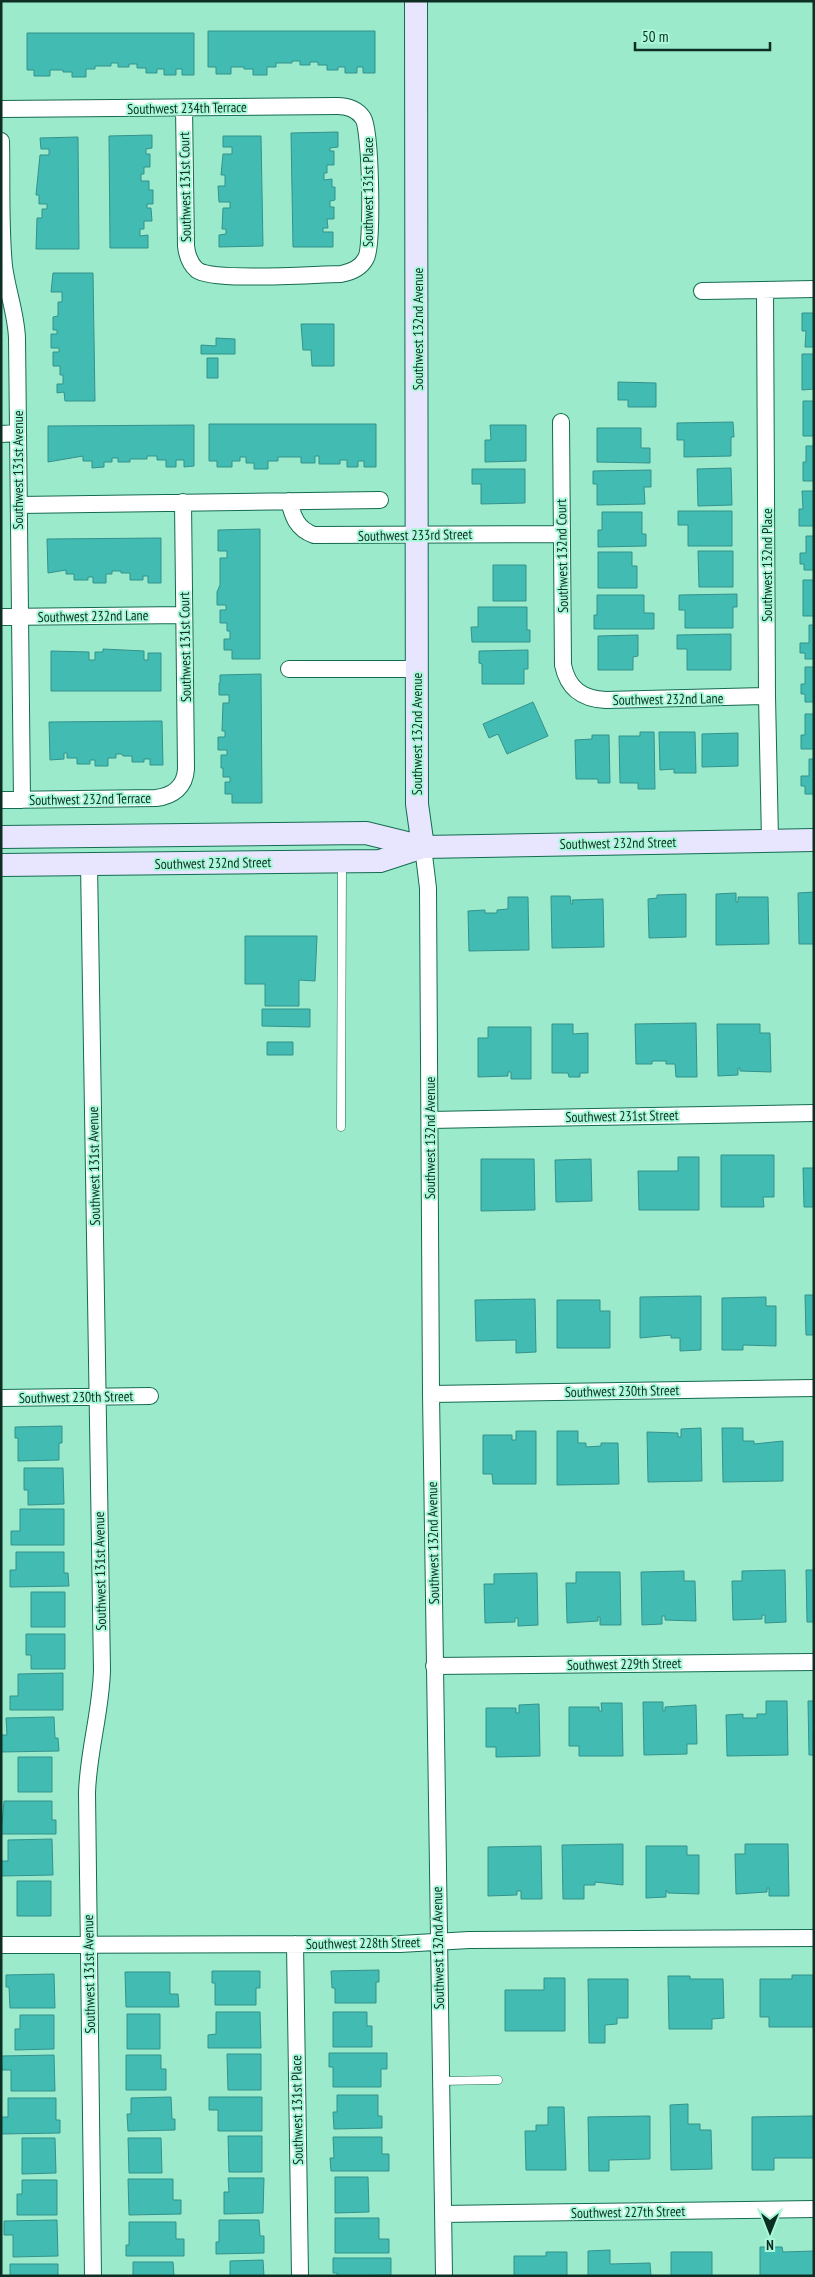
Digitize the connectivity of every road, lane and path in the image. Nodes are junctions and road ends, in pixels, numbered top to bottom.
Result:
1 (416, 1) edge
2 (184, 108) junction
3 (1, 109) edge
4 (365, 123) joint
5 (1, 141) edge
6 (2, 253) edge
7 (279, 275) joint
8 (765, 290) junction
9 (814, 290) edge
10 (702, 291) dead end
11 (561, 422) dead end
12 (18, 433) junction
13 (1, 434) edge
14 (380, 500) dead end
15 (289, 501) junction
16 (183, 502) junction
17 (19, 505) junction
18 (561, 534) junction
19 (417, 535) junction
20 (184, 615) junction
21 (20, 616) junction
22 (1, 617) edge
23 (289, 669) dead end
24 (417, 669) junction
25 (573, 688) joint
26 (767, 696) junction
27 (178, 790) joint
28 (1, 800) edge
29 (22, 800) junction
30 (1, 837) edge
31 (770, 840) junction
32 (814, 840) edge
33 (423, 847) junction
34 (342, 862) junction
35 (89, 864) junction
36 (1, 865) edge
37 (814, 1113) edge
38 (430, 1120) junction
39 (342, 1127) dead end
40 (814, 1388) edge
41 (431, 1394) junction
42 (97, 1396) junction
43 (150, 1396) dead end
44 (1, 1398) edge
45 (814, 1662) edge
46 (434, 1666) junction
47 (814, 1938) edge
48 (438, 1942) junction
49 (89, 1944) junction
50 (295, 1944) junction
51 (1, 1945) edge
52 (498, 2080) dead end
53 (440, 2081) junction
54 (814, 2209) edge
55 (443, 2214) junction
56 (93, 2276) edge
57 (300, 2276) edge
58 (444, 2276) edge

1 - 19 street, Southwest 132nd Avenue
2 - 3 street, Southwest 234th Terrace
2 - 4 street, Southwest 234th Terrace
2 - 7 street, Southwest 131st Court
4 - 7 street, Southwest 131st Place
5 - 6 street, Southwest 131st Avenue
6 - 12 street, Southwest 131st Avenue
8 - 9 street
8 - 10 street
8 - 26 street, Southwest 132nd Place
11 - 18 street, Southwest 132nd Court
12 - 13 street
12 - 17 street, Southwest 131st Avenue
14 - 15 street
15 - 16 street
15 - 19 street, Southwest 233rd Street
16 - 17 street
16 - 20 street, Southwest 131st Court
17 - 21 street, Southwest 131st Avenue
18 - 19 street, Southwest 233rd Street
18 - 25 street, Southwest 132nd Court
19 - 24 street, Southwest 132nd Avenue
20 - 21 street, Southwest 232nd Lane
20 - 27 street, Southwest 131st Court
21 - 22 street, Southwest 232nd Lane
21 - 29 street, Southwest 131st Avenue
23 - 24 street
24 - 33 street, Southwest 132nd Avenue
25 - 26 street, Southwest 232nd Lane
26 - 31 street, Southwest 132nd Place
27 - 29 street, Southwest 232nd Terrace
28 - 29 street, Southwest 232nd Terrace
30 - 33 street, Southwest 232nd Street
31 - 32 street, Southwest 232nd Street
31 - 33 street, Southwest 232nd Street
33 - 34 street, Southwest 232nd Street
33 - 38 street, Southwest 132nd Avenue
34 - 35 street, Southwest 232nd Street
34 - 39 lane
35 - 36 street, Southwest 232nd Street
35 - 42 street, Southwest 131st Avenue
37 - 38 street, Southwest 231st Street
38 - 41 street, Southwest 132nd Avenue
40 - 41 street, Southwest 230th Street
41 - 46 street, Southwest 132nd Avenue
42 - 43 street, Southwest 230th Street
42 - 44 street, Southwest 230th Street
42 - 49 street, Southwest 131st Avenue
45 - 46 street, Southwest 229th Street
46 - 48 street, Southwest 132nd Avenue
47 - 48 street, Southwest 228th Street
48 - 50 street, Southwest 228th Street
48 - 53 street, Southwest 132nd Avenue
49 - 50 street, Southwest 228th Street
49 - 51 street, Southwest 228th Street
49 - 56 street, Southwest 131st Avenue
50 - 57 street, Southwest 131st Place
52 - 53 lane
53 - 55 street, Southwest 132nd Avenue
54 - 55 street, Southwest 227th Street
55 - 58 street, Southwest 132nd Avenue

